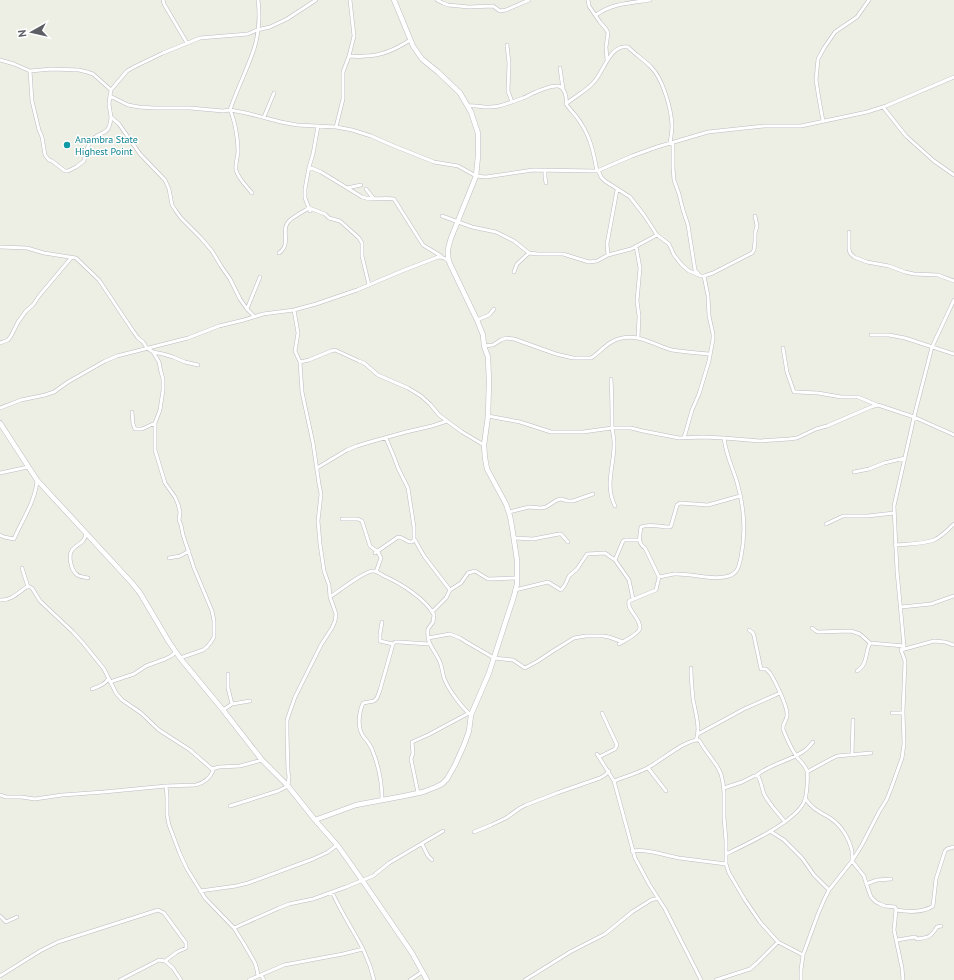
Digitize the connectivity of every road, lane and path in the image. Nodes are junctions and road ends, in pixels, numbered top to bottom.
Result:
1 (163, 0) edge
2 (258, 0) edge
3 (316, 0) edge
4 (350, 0) edge
5 (394, 0) edge
6 (437, 0) edge
7 (528, 0) edge
8 (588, 0) edge
9 (650, 0) edge
10 (869, 0) edge
11 (596, 15) junction
12 (258, 30) junction
13 (410, 40) junction
14 (187, 43) junction
15 (507, 45) dead end
16 (349, 56) junction
17 (0, 60) edge
18 (607, 60) junction
19 (560, 68) dead end
20 (30, 71) junction
21 (954, 77) edge
22 (563, 89) junction
23 (111, 90) junction
24 (274, 93) dead end
25 (110, 96) junction
26 (512, 102) junction
27 (566, 104) junction
28 (468, 106) junction
29 (883, 107) junction
30 (230, 110) junction
31 (111, 117) junction
32 (264, 117) junction
33 (823, 121) junction
34 (318, 126) junction
35 (336, 127) junction
36 (670, 143) junction
37 (309, 167) junction
38 (545, 170) junction
39 (597, 171) junction
40 (954, 175) edge
41 (476, 176) junction
42 (546, 183) dead end
43 (361, 185) dead end
44 (347, 188) junction
45 (366, 189) dead end
46 (617, 190) junction
47 (252, 193) dead end
48 (374, 199) junction
49 (310, 210) junction
50 (442, 216) dead end
51 (755, 216) dead end
52 (457, 221) junction
53 (849, 232) dead end
54 (657, 235) junction
55 (636, 246) junction
56 (0, 247) edge
57 (529, 253) junction
58 (279, 254) dead end
59 (608, 255) junction
60 (72, 257) junction
61 (442, 257) junction
62 (450, 264) junction
63 (514, 272) dead end
64 (704, 276) junction
65 (260, 277) dead end
66 (954, 281) edge
67 (369, 285) junction
68 (954, 300) edge
69 (247, 309) junction
70 (494, 309) dead end
71 (294, 310) junction
72 (255, 317) junction
73 (477, 320) junction
74 (871, 335) dead end
75 (638, 338) junction
76 (0, 343) edge
77 (484, 346) junction
78 (932, 347) junction
79 (147, 348) junction
80 (784, 348) dead end
81 (153, 352) junction
82 (709, 354) junction
83 (954, 354) edge
84 (300, 362) junction
85 (198, 365) dead end
86 (611, 380) dead end
87 (878, 405) junction
88 (0, 408) edge
89 (132, 412) dead end
90 (488, 416) junction
91 (914, 417) junction
92 (447, 421) junction
93 (0, 423) edge
94 (155, 423) junction
95 (612, 428) junction
96 (954, 435) edge
97 (386, 438) junction
98 (684, 438) junction
99 (724, 438) junction
100 (484, 445) junction
101 (905, 458) junction
102 (28, 467) junction
103 (317, 468) junction
104 (854, 472) dead end
105 (0, 473) edge
106 (37, 480) junction
107 (593, 494) dead end
108 (740, 496) junction
109 (615, 506) dead end
110 (509, 512) junction
111 (894, 513) junction
112 (342, 519) dead end
113 (826, 524) dead end
114 (954, 524) edge
115 (0, 534) edge
116 (86, 534) junction
117 (514, 538) junction
118 (414, 540) junction
119 (639, 540) junction
120 (568, 542) dead end
121 (895, 545) junction
122 (189, 551) junction
123 (376, 552) junction
124 (169, 558) dead end
125 (615, 560) junction
126 (22, 568) dead end
127 (376, 572) junction
128 (659, 577) junction
129 (88, 578) dead end
130 (517, 578) junction
131 (28, 587) junction
132 (450, 590) junction
133 (515, 590) junction
134 (954, 596) edge
135 (330, 597) junction
136 (634, 599) junction
137 (0, 600) edge
138 (900, 606) junction
139 (432, 612) junction
140 (382, 622) dead end
141 (812, 628) dead end
142 (749, 630) dead end
143 (428, 638) junction
144 (623, 642) junction
145 (870, 643) junction
146 (392, 644) junction
147 (429, 644) junction
148 (619, 644) dead end
149 (954, 645) edge
150 (904, 646) junction
151 (901, 650) junction
152 (176, 652) junction
153 (180, 658) junction
154 (494, 658) junction
155 (691, 668) dead end
156 (857, 671) dead end
157 (228, 674) dead end
158 (109, 680) junction
159 (92, 689) dead end
160 (780, 693) junction
161 (250, 700) dead end
162 (232, 704) junction
163 (223, 710) junction
164 (602, 713) dead end
165 (892, 713) dead end
166 (903, 713) junction
167 (470, 714) junction
168 (853, 720) dead end
169 (698, 734) junction
170 (696, 740) junction
171 (813, 742) dead end
172 (871, 753) dead end
173 (597, 754) dead end
174 (852, 755) junction
175 (796, 756) junction
176 (599, 757) junction
177 (262, 760) junction
178 (648, 768) junction
179 (212, 769) junction
180 (609, 771) junction
181 (807, 772) junction
182 (757, 776) junction
183 (614, 781) junction
184 (166, 786) junction
185 (288, 786) junction
186 (724, 788) junction
187 (666, 791) dead end
188 (418, 793) junction
189 (0, 795) edge
190 (805, 798) junction
191 (382, 800) junction
192 (230, 806) dead end
193 (315, 820) junction
194 (785, 822) junction
195 (443, 831) dead end
196 (770, 831) junction
197 (474, 832) dead end
198 (422, 844) junction
199 (337, 845) junction
200 (954, 847) edge
201 (632, 850) junction
202 (726, 854) junction
203 (432, 860) dead end
204 (852, 861) junction
205 (726, 864) junction
206 (891, 879) dead end
207 (362, 880) junction
208 (866, 884) junction
209 (829, 890) junction
210 (200, 891) junction
211 (332, 892) junction
212 (658, 898) junction
213 (899, 905) dead end
214 (895, 909) junction
215 (0, 916) edge
216 (18, 917) dead end
217 (941, 926) dead end
218 (234, 928) junction
219 (897, 940) junction
220 (778, 942) junction
221 (363, 949) junction
222 (803, 955) junction
223 (165, 961) junction
224 (422, 972) junction
225 (259, 975) junction
226 (0, 976) edge
227 (120, 980) edge
228 (181, 980) edge
229 (249, 980) edge
230 (264, 980) edge
231 (374, 980) edge
232 (410, 980) edge
233 (427, 980) edge
234 (525, 980) edge
235 (701, 980) edge
236 (716, 980) edge
237 (801, 980) edge
238 (903, 980) edge

1 - 14 street
2 - 12 street
3 - 12 street
4 - 16 street
5 - 13 street
6 - 7 street
8 - 11 street
9 - 11 street
10 - 33 street
11 - 18 street
12 - 14 street
12 - 30 street
13 - 16 street
13 - 28 street
14 - 23 street
15 - 26 street
16 - 35 street
17 - 20 street
18 - 27 street
18 - 36 street
19 - 22 street
20 - 23 street
20 - 31 street
21 - 29 street
22 - 26 street
22 - 27 street
23 - 25 street
24 - 32 street
25 - 30 street
25 - 31 street
26 - 28 street
27 - 39 street
28 - 41 street
29 - 33 street
29 - 40 street
30 - 32 street
30 - 47 street
31 - 69 street
32 - 34 street
33 - 36 street
34 - 35 street
34 - 37 street
35 - 41 street
36 - 39 street
36 - 64 street
37 - 44 street
37 - 49 street
38 - 39 street
38 - 41 street
38 - 42 street
39 - 46 street
41 - 52 street
43 - 44 street
44 - 48 street
45 - 48 street
46 - 54 street
46 - 59 street
48 - 61 street
49 - 58 street
49 - 67 street
50 - 52 street
51 - 64 street
52 - 57 street
52 - 62 street
53 - 66 street
54 - 55 street
54 - 64 street
55 - 59 street
55 - 75 street
56 - 60 street
57 - 59 street
57 - 63 street
60 - 76 street
60 - 79 street
61 - 62 street
61 - 67 street
62 - 73 street
64 - 82 street
65 - 69 street
67 - 71 street
68 - 78 street
69 - 72 street
70 - 73 street
71 - 72 street
71 - 84 street
72 - 79 street
73 - 77 street
74 - 78 street
75 - 77 street
75 - 82 street
77 - 90 street
78 - 83 street
78 - 91 street
79 - 81 street
79 - 88 street
80 - 87 street
81 - 85 street
81 - 94 street
82 - 98 street
84 - 92 street
84 - 103 street
86 - 95 street
87 - 91 street
87 - 99 street
89 - 94 street
90 - 95 street
90 - 100 street
91 - 96 street
91 - 101 street
92 - 97 street
92 - 100 street
93 - 102 street
94 - 122 street
95 - 98 street
95 - 109 street
97 - 103 street
97 - 118 street
98 - 99 street
99 - 108 street
100 - 110 street
101 - 104 street
101 - 111 street
102 - 105 street
102 - 106 street
103 - 135 street
106 - 115 street
106 - 116 street
107 - 110 street
108 - 119 street
108 - 128 street
110 - 117 street
111 - 113 street
111 - 121 street
112 - 123 street
114 - 121 street
116 - 129 street
116 - 152 street
117 - 120 street
117 - 130 street
118 - 123 street
118 - 132 street
119 - 125 street
119 - 128 street
121 - 138 street
122 - 124 street
122 - 153 street
123 - 127 street
125 - 133 street
125 - 136 street
126 - 131 street
127 - 135 street
127 - 139 street
128 - 136 street
130 - 132 street
130 - 133 street
131 - 137 street
131 - 158 street
132 - 139 street
133 - 154 street
134 - 138 street
135 - 185 street
136 - 144 street
138 - 150 street
139 - 143 street
140 - 146 street
141 - 145 street
142 - 160 street
143 - 147 street
143 - 154 street
144 - 148 street
144 - 154 street
145 - 150 street
145 - 156 street
146 - 147 street
146 - 191 street
147 - 167 street
149 - 151 street
150 - 151 street
151 - 166 street
152 - 153 street
152 - 158 street
153 - 163 street
154 - 167 street
155 - 169 street
157 - 162 street
158 - 159 street
158 - 179 street
160 - 169 street
160 - 175 street
161 - 162 street
162 - 163 street
163 - 177 street
164 - 176 street
165 - 166 street
166 - 204 street
167 - 188 street
167 - 188 street
168 - 174 street
169 - 170 street
170 - 178 street
170 - 186 street
171 - 175 street
172 - 174 street
173 - 176 street
174 - 181 street
175 - 181 street
175 - 182 street
176 - 180 street
177 - 179 street
177 - 185 street
178 - 183 street
178 - 187 street
179 - 184 street
180 - 183 street
180 - 197 street
181 - 190 street
182 - 186 street
182 - 194 street
183 - 201 street
184 - 189 street
184 - 210 street
185 - 192 street
185 - 193 street
186 - 202 street
188 - 191 street
190 - 194 street
190 - 204 street
191 - 193 street
193 - 199 street
194 - 196 street
195 - 198 street
196 - 202 street
196 - 209 street
198 - 203 street
198 - 207 street
199 - 207 street
199 - 210 street
200 - 214 street
201 - 205 street
201 - 212 street
202 - 205 street
204 - 208 street
204 - 209 street
205 - 220 street
206 - 208 street
207 - 211 street
207 - 224 street
208 - 214 street
209 - 222 street
210 - 218 street
211 - 218 street
211 - 221 street
212 - 234 street
212 - 235 street
213 - 214 street
214 - 219 street
215 - 216 street
217 - 219 street
218 - 225 street
219 - 238 street
220 - 222 street
220 - 236 street
221 - 225 street
221 - 231 street
222 - 237 street
223 - 226 street
223 - 227 street
223 - 228 street
224 - 232 street
224 - 233 street
225 - 229 street
225 - 230 street

